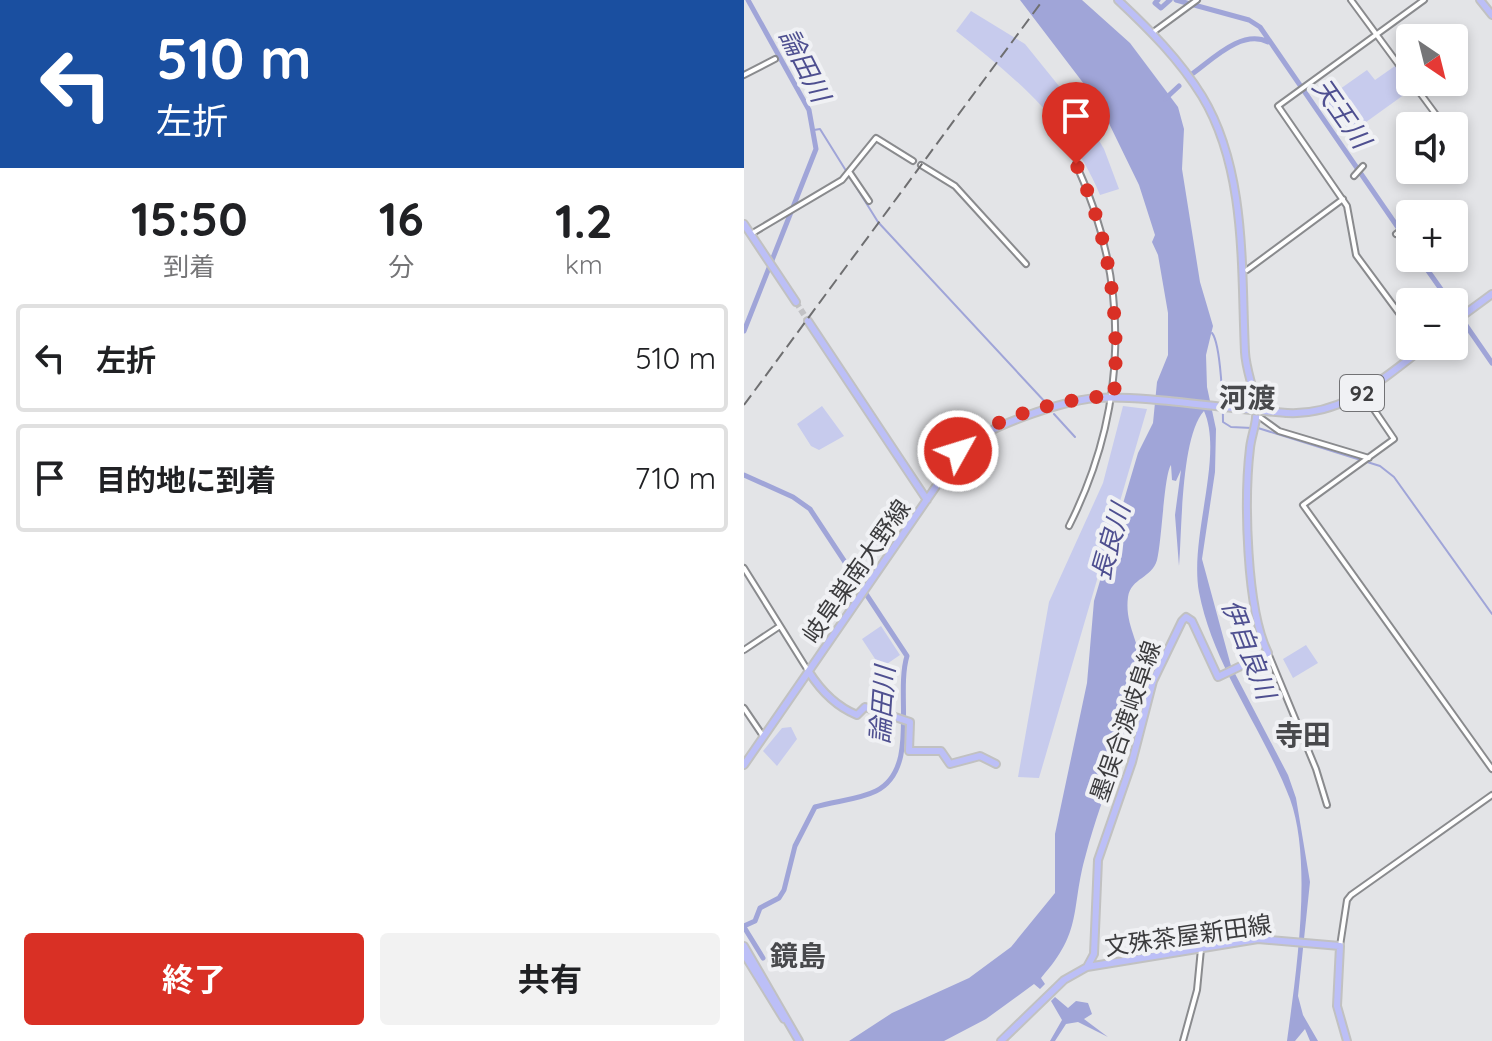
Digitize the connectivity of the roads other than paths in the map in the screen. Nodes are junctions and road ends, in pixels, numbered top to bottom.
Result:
1 (1118, 0) edge
2 (1196, 0) edge
3 (1351, 0) edge
4 (1424, 0) edge
5 (1481, 0) edge
6 (1492, 13) edge
7 (1152, 33) junction
8 (1377, 35) junction
9 (775, 59) dead end
10 (1396, 61) edge
11 (744, 75) edge
12 (913, 161) dead end
13 (1076, 164) dead end
14 (921, 165) dead end
15 (1363, 166) dead end
16 (850, 173) junction
17 (1354, 176) dead end
18 (1343, 199) junction
19 (869, 201) dead end
20 (746, 229) edge
21 (1026, 264) dead end
22 (1247, 270) dead end
23 (1492, 296) edge
24 (795, 303) tunnel mouth
25 (1396, 309) edge
26 (1468, 314) edge
27 (808, 322) tunnel mouth
28 (1405, 360) edge
29 (1361, 392) junction
30 (1112, 398) junction
31 (1253, 411) junction
32 (1366, 459) junction
33 (925, 499) junction
34 (1069, 526) dead end
35 (744, 568) edge
36 (780, 626) junction
37 (744, 650) edge
38 (1266, 654) junction
39 (808, 670) junction
40 (744, 708) edge
41 (763, 736) junction
42 (744, 763) edge
43 (996, 764) dead end
44 (1492, 769) edge
45 (1492, 795) edge
46 (1327, 805) dead end
47 (1337, 946) junction
48 (744, 948) edge
49 (1201, 948) junction
50 (1087, 967) junction
51 (771, 996) junction
52 (785, 1018) junction
53 (798, 1041) edge
54 (1001, 1041) edge
55 (1183, 1041) edge
56 (1347, 1041) edge

1 - 7 main road
2 - 7 street
3 - 8 street
4 - 8 street
5 - 6 main road
7 - 31 main road
8 - 10 street
8 - 18 street
9 - 11 street
12 - 16 street
13 - 30 street
14 - 21 street
15 - 17 street
16 - 19 street
16 - 20 street
18 - 22 street
18 - 25 street
20 - 24 main road
23 - 26 main road
27 - 33 main road
28 - 29 main road, 岐阜巣南大野線 / 92
29 - 31 main road, 岐阜巣南大野線 / 92, bridge
29 - 32 street, 92
30 - 31 main road, 岐阜巣南大野線 / 92
30 - 33 main road, 岐阜巣南大野線 / 92
30 - 34 street
31 - 32 street
31 - 38 main road
32 - 44 street
33 - 39 main road, 岐阜巣南大野線 / 92
35 - 36 street
36 - 37 street
36 - 39 street
38 - 46 street
38 - 50 main road, 墨俣合渡岐阜線
39 - 41 main road, 岐阜巣南大野線 / 92
39 - 43 main road
40 - 41 street
41 - 42 main road, 岐阜巣南大野線 / 92
45 - 47 street
47 - 49 main road, 文殊茶屋新田線
47 - 56 main road
48 - 51 main road
48 - 51 main road
48 - 52 main road
49 - 50 main road, 文殊茶屋新田線
49 - 55 street
50 - 54 main road
51 - 52 main road
52 - 53 main road

